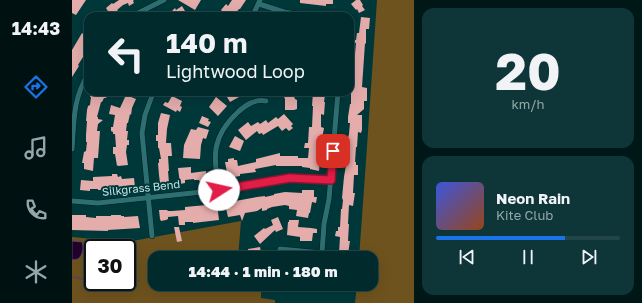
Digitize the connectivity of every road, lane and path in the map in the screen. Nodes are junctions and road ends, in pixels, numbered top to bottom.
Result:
1 (164, 0) edge
2 (260, 2) edge
3 (140, 12) edge
4 (254, 12) edge
5 (284, 12) edge
6 (84, 80) edge
7 (152, 96) edge
8 (338, 96) edge
9 (266, 101) dead end
10 (72, 149) edge
11 (331, 180) junction
12 (219, 190) junction
13 (148, 198) junction
14 (72, 201) edge
15 (152, 236) dead end
16 (280, 249) dead end

1 - 3 street
2 - 4 street
2 - 5 street
6 - 10 street
7 - 13 street
8 - 11 street
9 - 12 street
11 - 12 street, Silkgrass Bend
11 - 16 street
12 - 13 street, Silkgrass Bend
13 - 14 street, Silkgrass Bend
13 - 15 street

